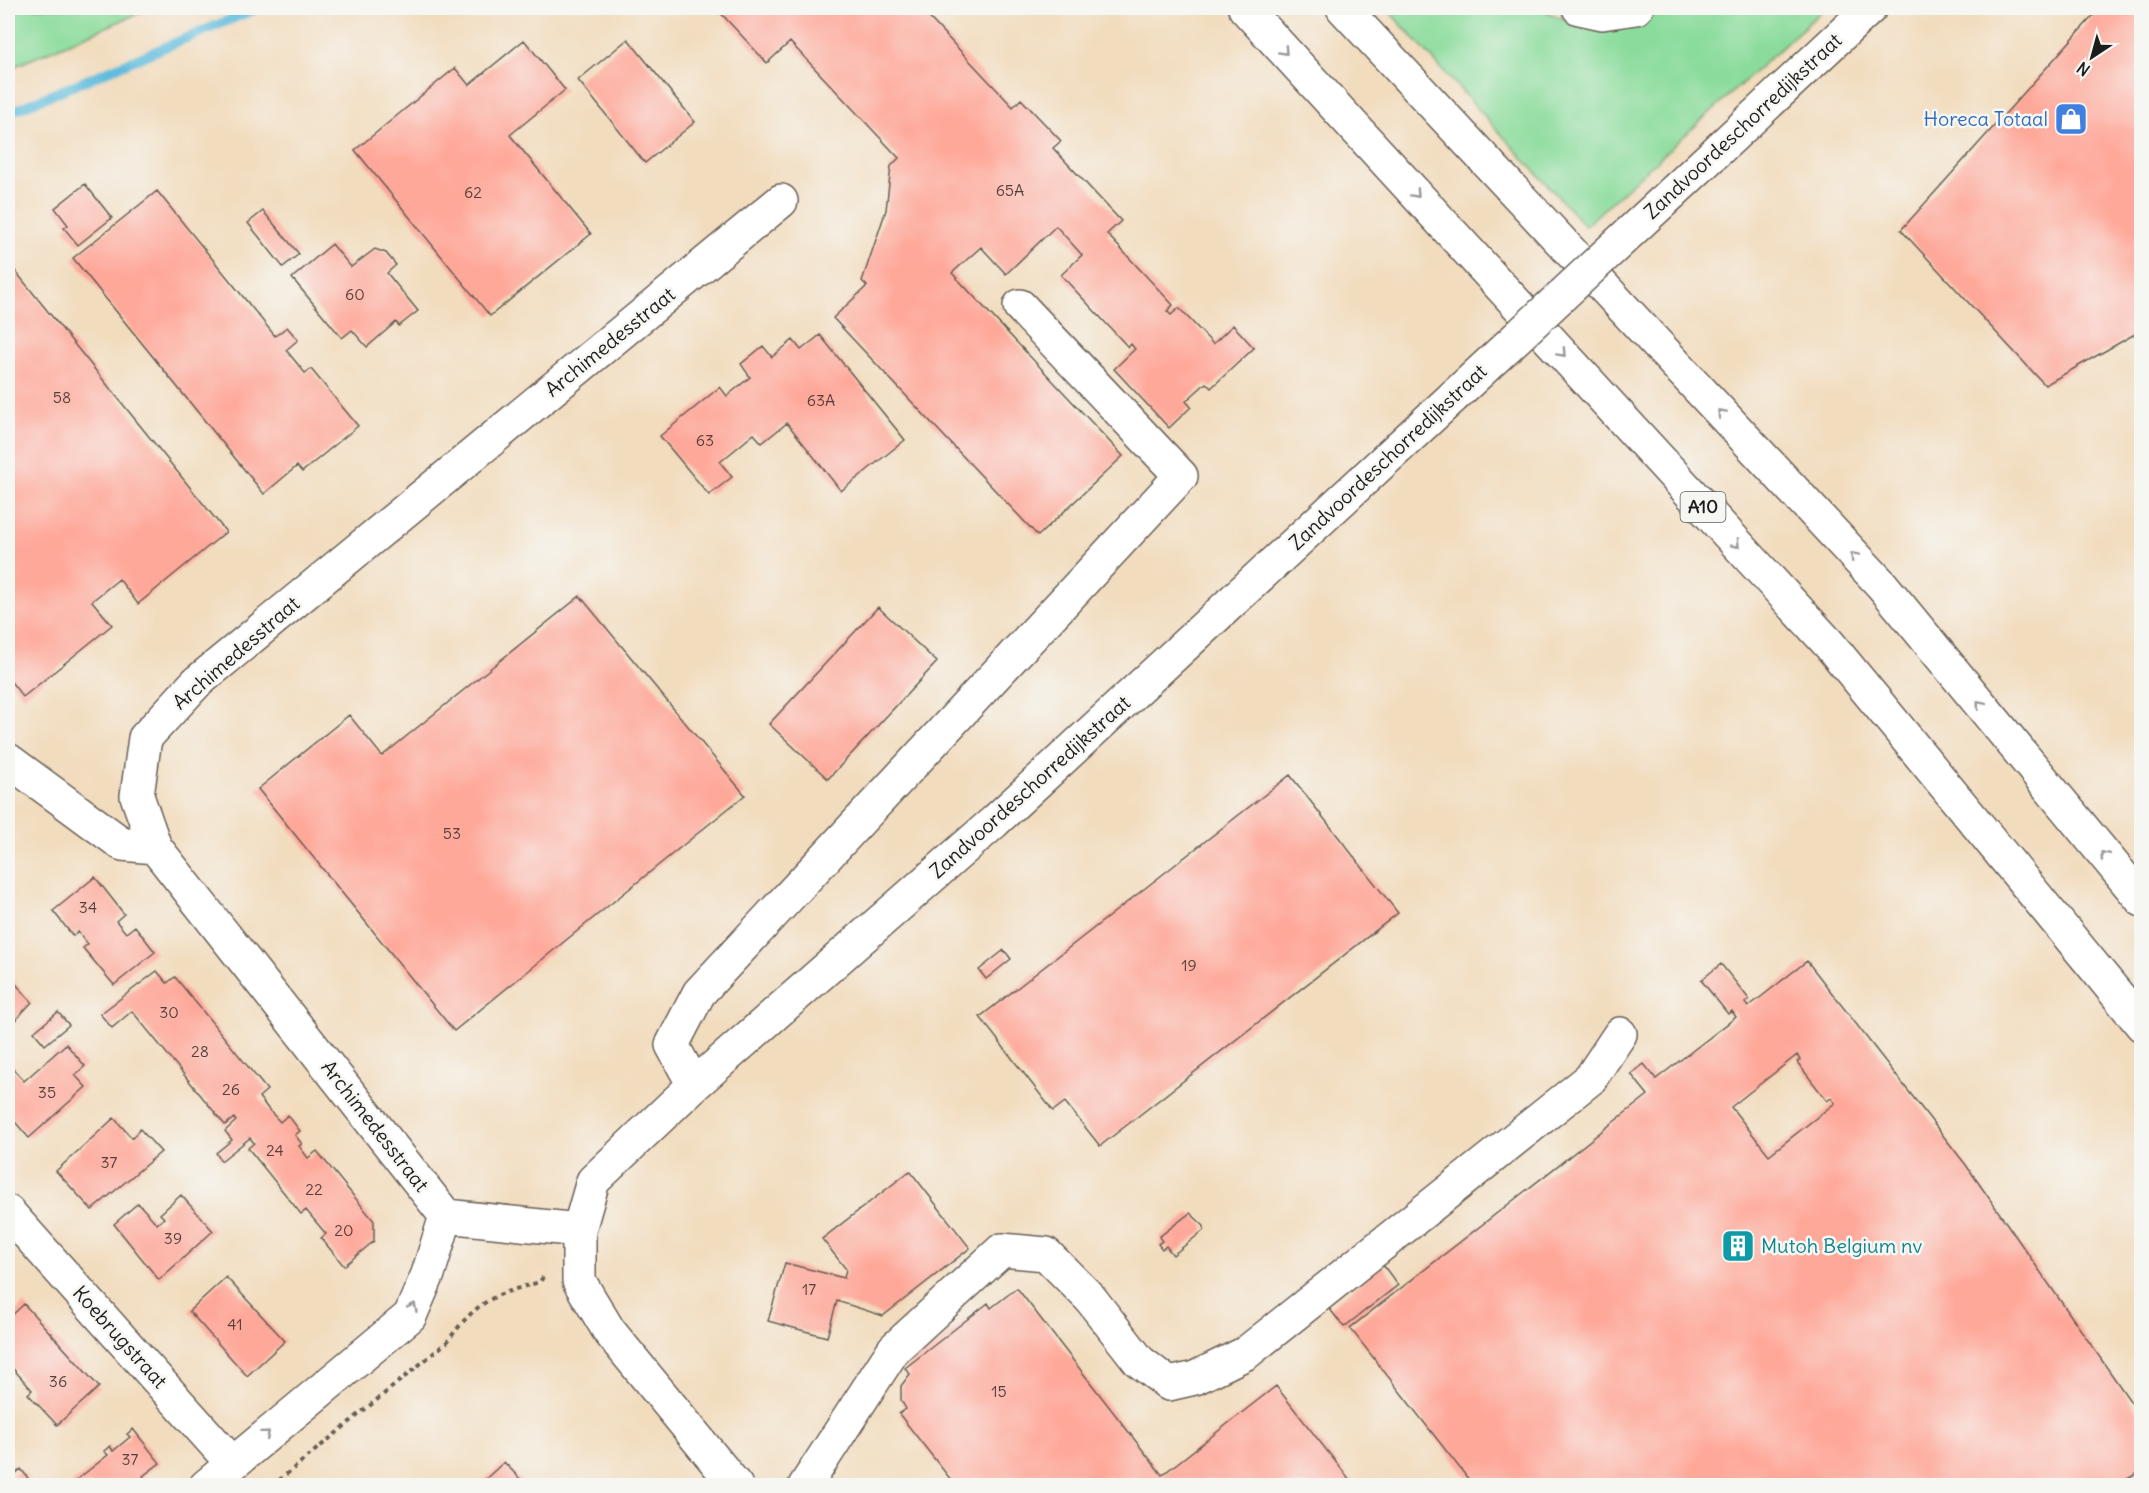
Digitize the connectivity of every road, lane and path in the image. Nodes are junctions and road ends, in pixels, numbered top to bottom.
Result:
1 (1245, 8) edge
2 (1343, 8) edge
3 (1579, 8) edge
4 (1636, 8) edge
5 (1870, 8) edge
6 (781, 201) dead end
7 (1020, 306) dead end
8 (8, 760) edge
9 (155, 847) junction
10 (2142, 900) edge
11 (2142, 1025) edge
12 (1620, 1034) dead end
13 (694, 1085) junction
14 (8, 1212) edge
15 (446, 1216) junction
16 (579, 1230) junction
17 (546, 1273) dead end
18 (232, 1463) junction
19 (206, 1485) edge
20 (272, 1485) edge
21 (736, 1485) edge
22 (805, 1485) edge

1 -> 11 main road, A10
10 -> 2 main road
3 - 4 main road
5 - 13 main road, Zandvoordeschorredijkstraat, bridge
6 - 9 main road, Archimedesstraat
7 - 13 main road
8 - 9 main road
9 - 15 main road, Archimedesstraat
12 - 22 main road
13 - 16 main road, Zandvoordeschorredijkstraat
14 - 18 main road, Koebrugstraat
15 - 16 main road
18 -> 15 main road
16 - 21 main road
17 - 20 path
18 - 19 main road

